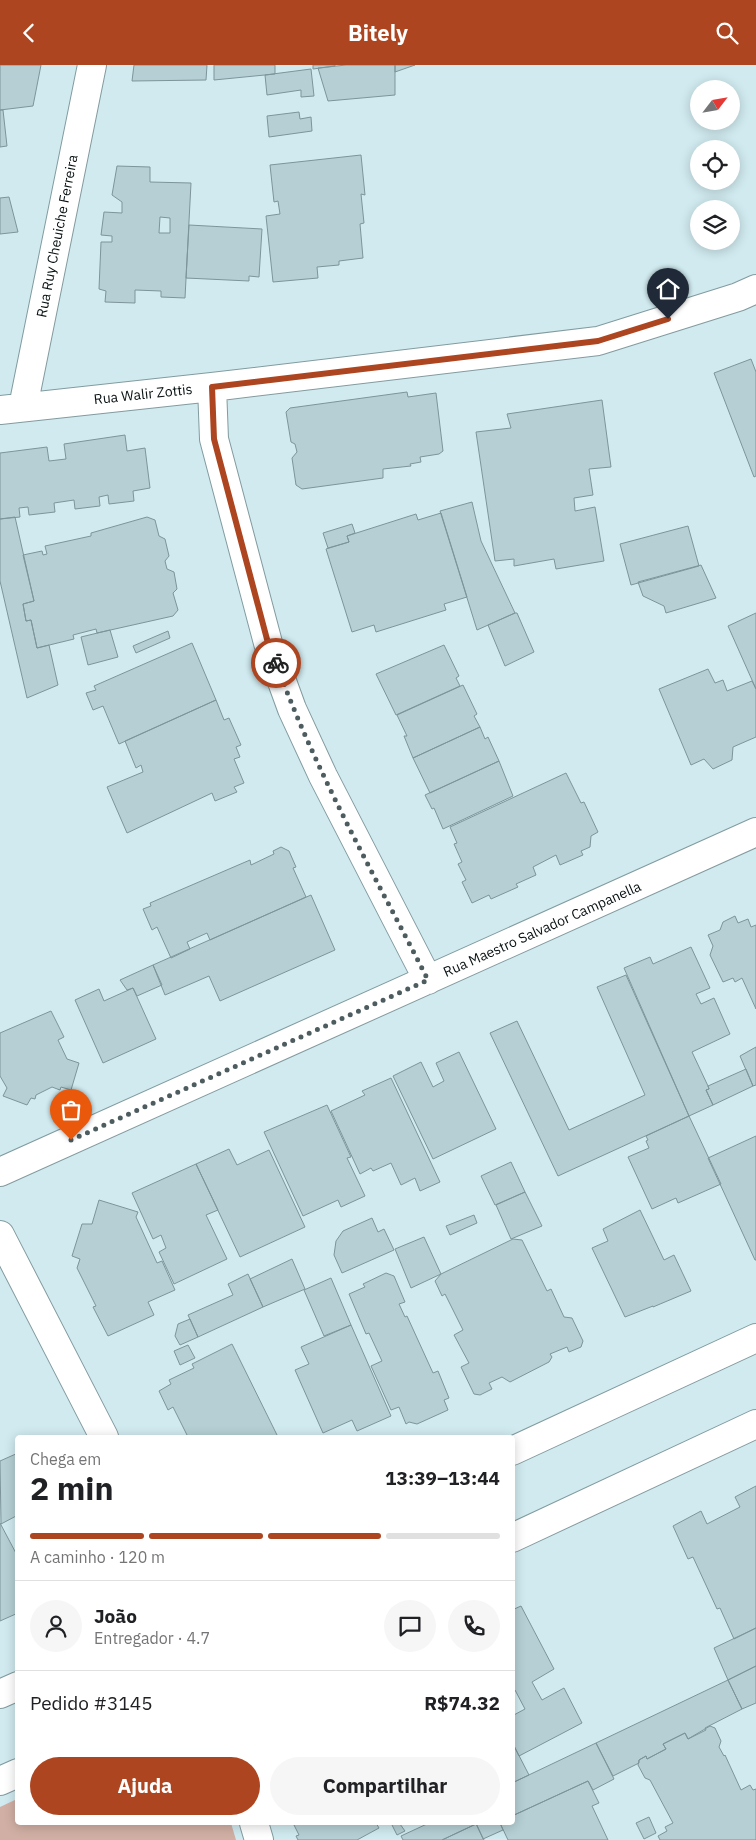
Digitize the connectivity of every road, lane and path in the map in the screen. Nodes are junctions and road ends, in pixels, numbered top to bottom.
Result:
1 (92, 65) edge
2 (756, 289) edge
3 (212, 387) junction
4 (11, 408) edge
5 (756, 833) edge
6 (428, 980) junction
7 (0, 1172) edge
8 (0, 1235) edge
9 (756, 1338) edge
10 (756, 1424) edge
11 (103, 1435) edge
12 (515, 1450) edge
13 (515, 1537) edge
14 (15, 1687) edge
15 (0, 1694) edge
16 (15, 1774) edge
17 (0, 1781) edge
18 (255, 1825) edge
19 (259, 1840) edge

1 - 4 street, Rua Ruy Cheuiche Ferreira
2 - 3 street, Rua Walir Zottis
3 - 4 street, Rua Walir Zottis
3 - 6 street
5 - 6 street, Rua Maestro Salvador Campanella
6 - 7 street, Rua Maestro Salvador Campanella
8 - 11 street
9 - 12 street
10 - 13 street
14 - 15 street
16 - 17 street
18 - 19 street

